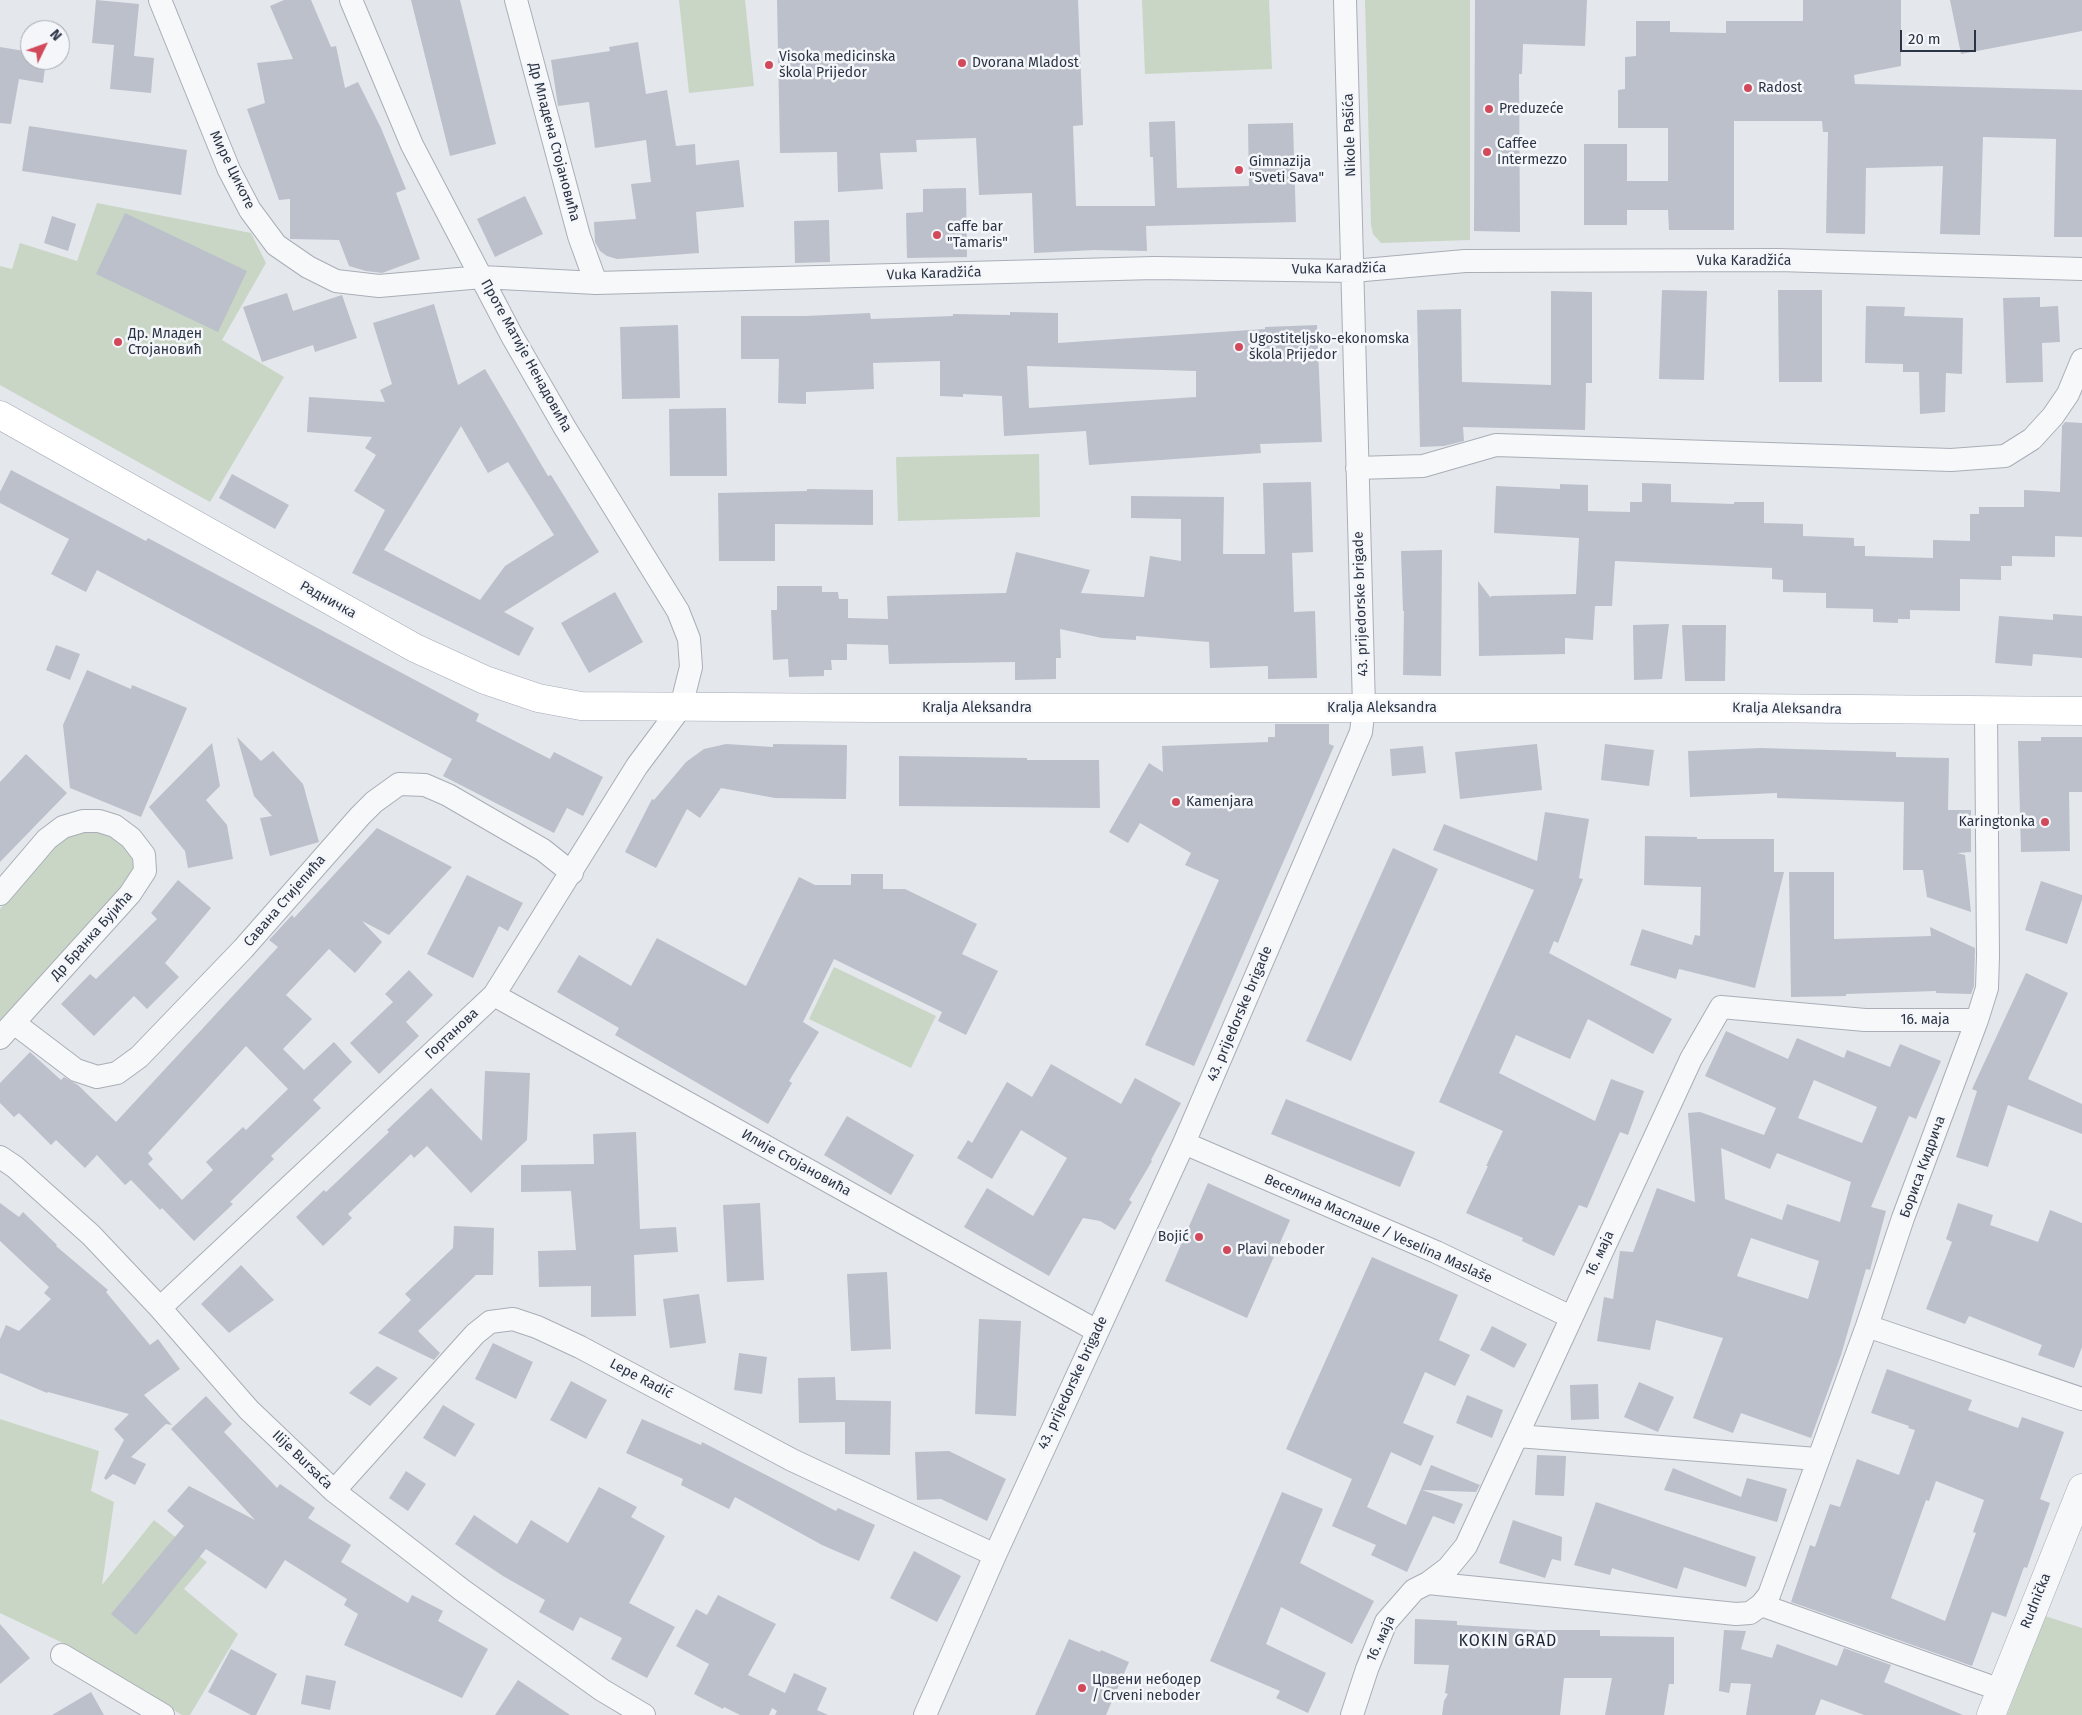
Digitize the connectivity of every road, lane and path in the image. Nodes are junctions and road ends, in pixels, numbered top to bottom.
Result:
1 (160, 0) edge
2 (352, 0) edge
3 (516, 0) edge
4 (1345, 0) edge
5 (2082, 270) edge
6 (1353, 271) junction
7 (482, 277) junction
8 (596, 283) junction
9 (2082, 360) edge
10 (0, 415) edge
11 (1358, 468) junction
12 (681, 708) junction
13 (1364, 708) junction
14 (1986, 711) junction
15 (2082, 711) edge
16 (572, 873) junction
17 (0, 894) edge
18 (494, 995) junction
19 (1977, 1020) junction
20 (7, 1030) edge
21 (1184, 1143) junction
22 (0, 1157) edge
23 (160, 1308) junction
24 (1571, 1317) junction
25 (1868, 1326) junction
26 (1097, 1331) junction
27 (2082, 1399) edge
28 (1517, 1436) junction
29 (1817, 1459) junction
30 (2082, 1488) edge
31 (334, 1491) junction
32 (994, 1555) junction
33 (1428, 1583) junction
34 (1761, 1605) junction
35 (62, 1655) dead end
36 (2001, 1690) junction
37 (162, 1715) edge
38 (644, 1715) edge
39 (925, 1715) edge
40 (1352, 1715) edge
41 (1991, 1715) edge

1 - 7 street, Мире Цикоте
2 - 7 street, Проте Матије Ненадовића
3 - 8 street, Др Младена Стојановића
4 - 6 street, Nikole Pašića
5 - 6 street, Vuka Karadžića
6 - 8 street, Vuka Karadžića
6 - 11 street, 43. prijedorske brigade
7 - 8 street, Мире Цикоте
7 - 12 street, Проте Матије Ненадовића
9 - 11 street
10 - 12 main road, Радничка
11 - 13 street, 43. prijedorske brigade
12 - 13 main road, Kralja Aleksandra
12 - 16 street, Гортанова
13 - 14 main road, Kralja Aleksandra
13 - 21 street, 43. prijedorske brigade
14 - 15 main road, Kralja Aleksandra
14 - 19 street, Бориса Kидрича
16 - 18 street, Гортанова
16 - 20 street, Савана Стијепића
17 - 20 street, Др Бранка Бујића
18 - 23 street, Гортанова
18 - 26 street, Илије Стојановића
19 - 24 street, 16. маја
19 - 25 street, Бориса Kидрича
21 - 24 street, Веселина Маслаше / Veselina Maslaše
21 - 26 street, 43. prijedorske brigade
22 - 23 street, Ilije Bursaća
23 - 31 street, Ilije Bursaća
24 - 28 street, 16. маја
25 - 27 street
25 - 29 street, Бориса Kидрича
26 - 32 street, 43. prijedorske brigade
28 - 29 street
28 - 33 street, 16. маја
29 - 34 street, Бориса Kидрича
30 - 36 street, Rudnička
31 - 32 street, Lepe Radić
31 - 38 street, Ilije Bursaća
32 - 39 street, 43. prijedorske brigade
33 - 34 street
33 - 40 street, 16. маја
34 - 36 street
35 - 37 street
36 - 41 street, Rudnička

